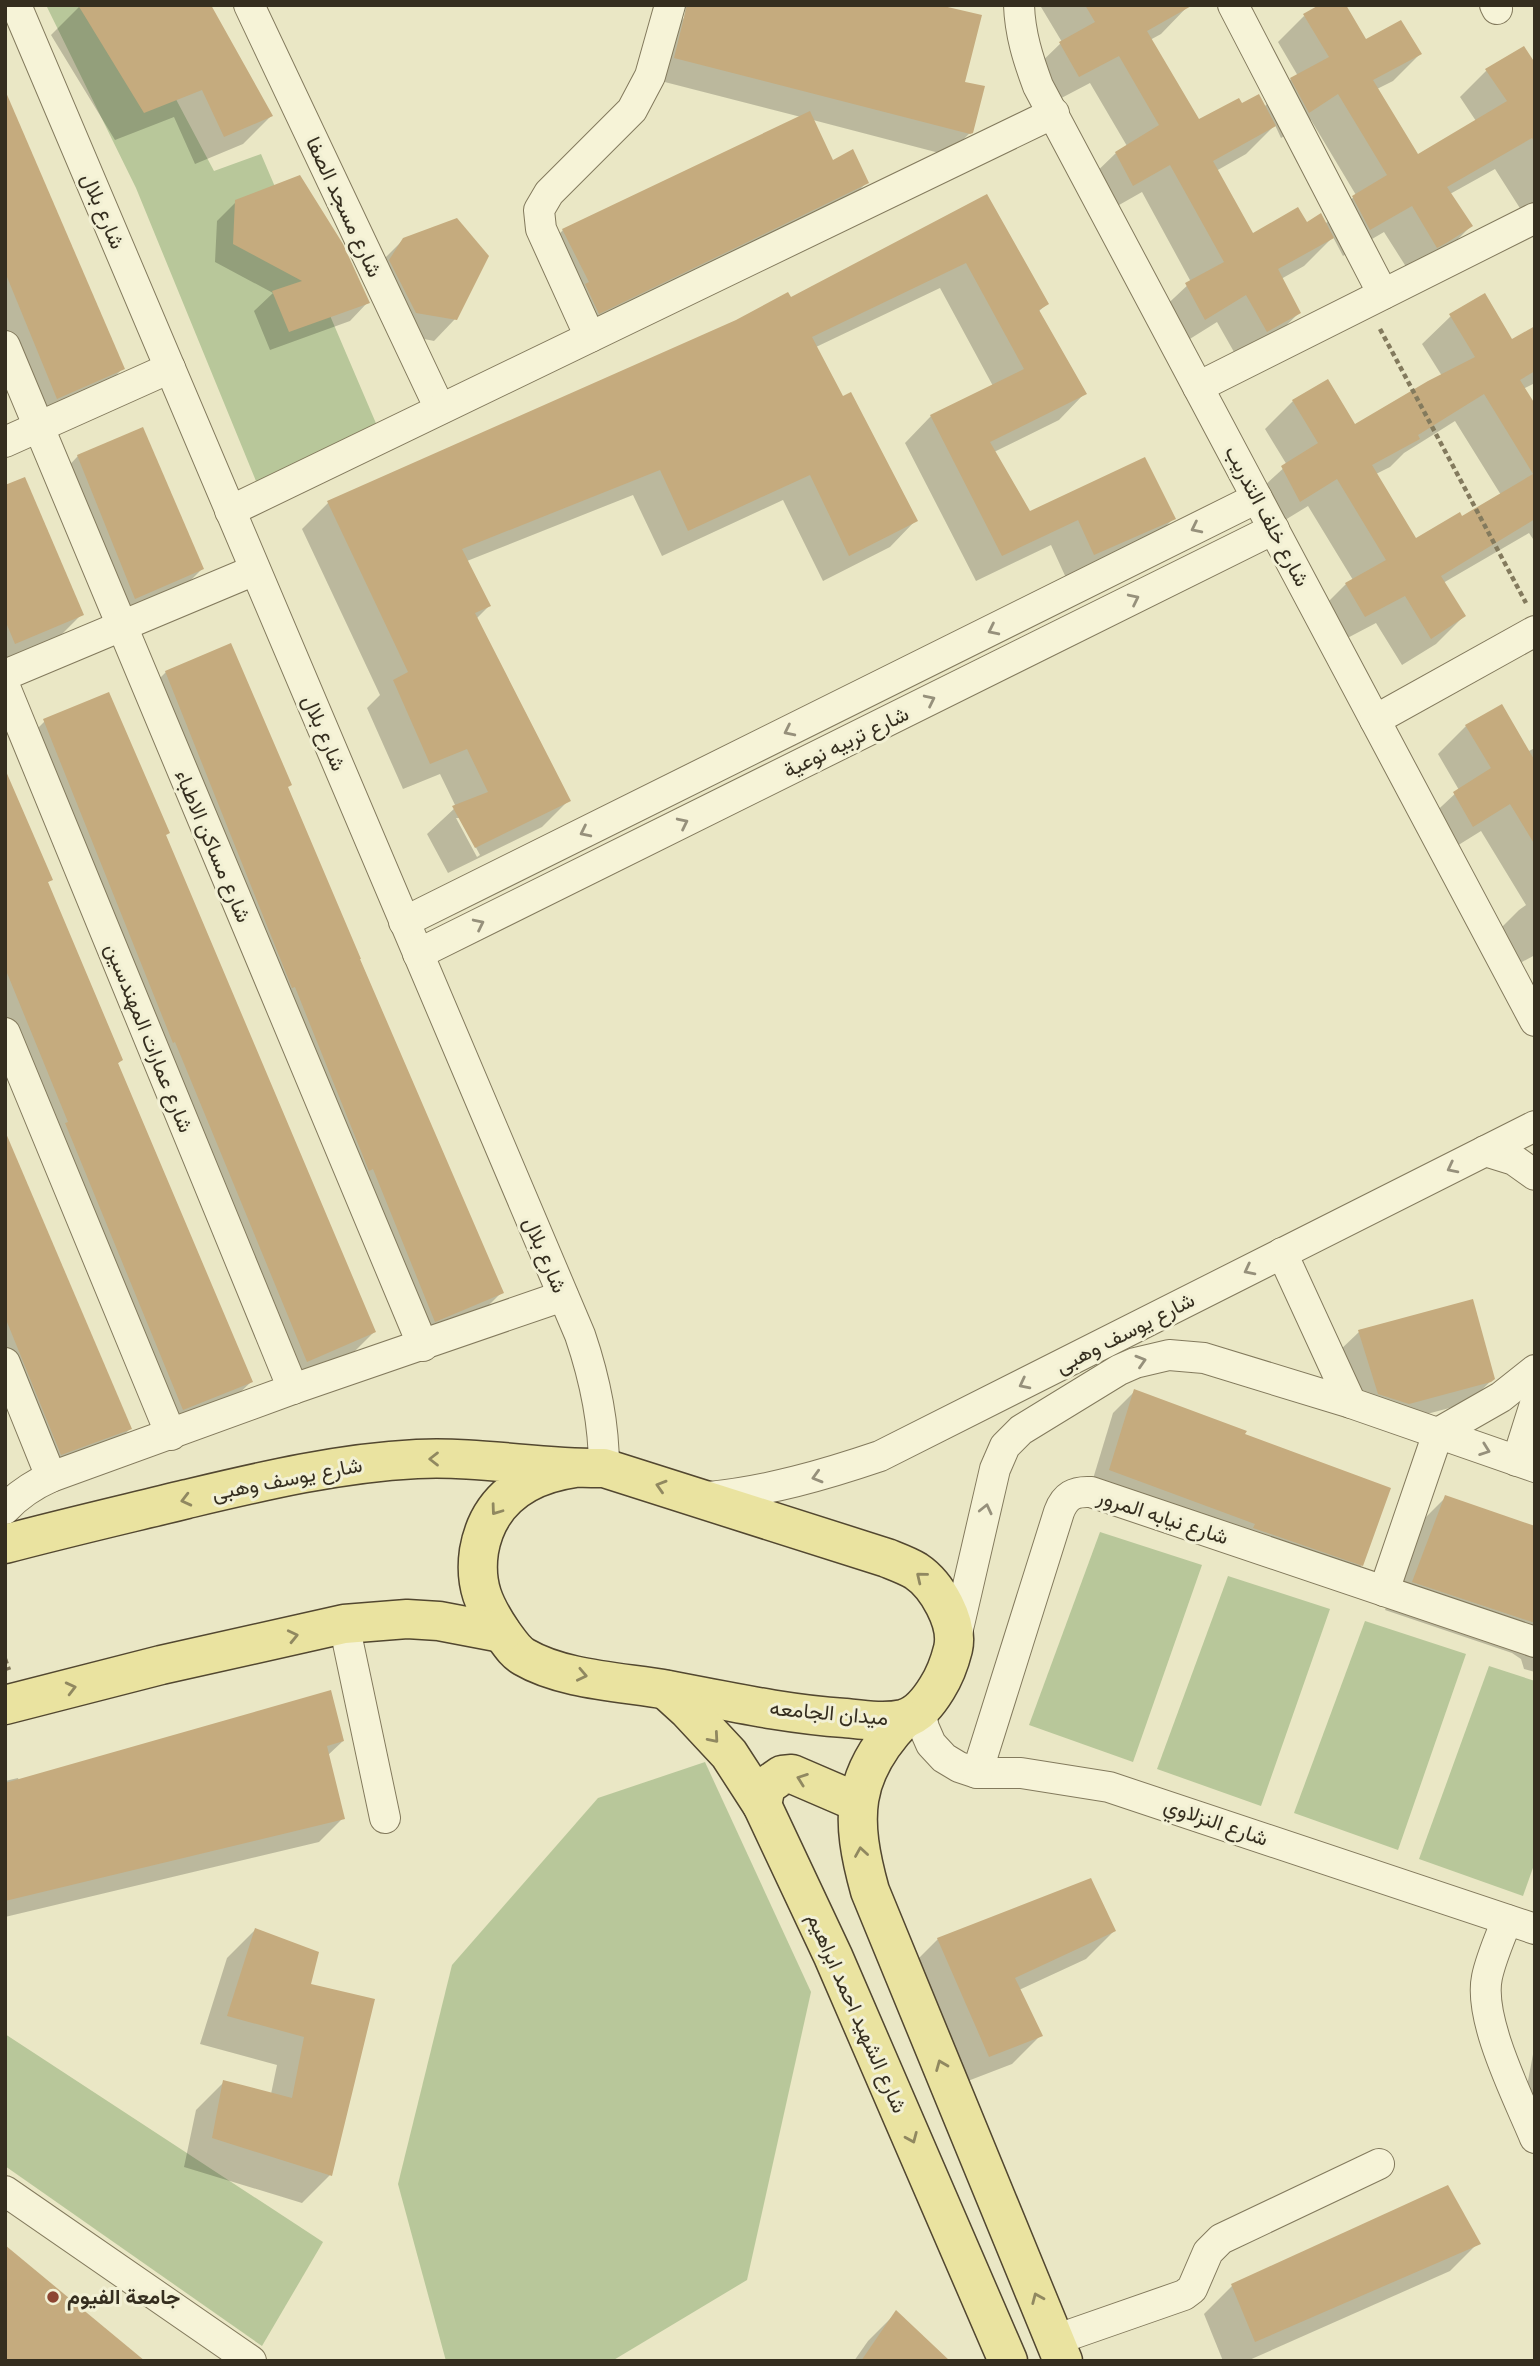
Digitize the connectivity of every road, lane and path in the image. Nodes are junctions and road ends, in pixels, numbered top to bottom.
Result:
1 (16, 5) edge
2 (249, 5) edge
3 (670, 5) edge
4 (1019, 5) edge
5 (1233, 5) edge
6 (1054, 113) junction
7 (1534, 220) edge
8 (1375, 298) junction
9 (590, 337) junction
10 (5, 345) edge
11 (170, 368) junction
12 (1198, 387) junction
13 (440, 409) junction
14 (38, 427) junction
15 (5, 442) edge
16 (1258, 498) junction
17 (230, 511) junction
18 (1274, 529) junction
19 (255, 570) junction
20 (1532, 619) edge
21 (121, 626) junction
22 (5, 675) edge
23 (5, 687) edge
24 (1375, 720) junction
25 (404, 922) junction
26 (418, 954) junction
27 (1535, 1020) edge
28 (5, 1033) edge
29 (1535, 1126) edge
30 (1485, 1152) junction
31 (1535, 1175) edge
32 (1282, 1253) junction
33 (562, 1296) junction
34 (423, 1346) junction
35 (5, 1363) edge
36 (1535, 1370) edge
37 (293, 1389) junction
38 (1351, 1403) junction
39 (1535, 1404) edge
40 (978, 1408) junction
41 (1438, 1433) junction
42 (171, 1435) junction
43 (1005, 1446) junction
44 (1526, 1464) edge
45 (589, 1468) junction
46 (51, 1477) junction
47 (700, 1498) junction
48 (5, 1509) edge
49 (5, 1544) edge
50 (1384, 1591) junction
51 (344, 1624) junction
52 (502, 1633) junction
53 (1535, 1642) edge
54 (954, 1647) junction
55 (666, 1690) junction
56 (5, 1705) edge
57 (912, 1715) junction
58 (977, 1773) junction
59 (857, 1802) junction
60 (762, 1805) junction
61 (385, 1818) dead end
62 (1521, 1925) edge
63 (1535, 2138) edge
64 (1379, 2164) dead end
65 (5, 2192) edge
66 (1059, 2350) edge
67 (251, 2361) edge
68 (1008, 2361) edge

1 - 11 street, شارع بلال
2 - 13 street, شارع مسجد الصفا
3 - 9 street
4 - 6 street, شارع خلف التدريب
5 - 8 street
6 - 9 street
6 - 12 street, شارع خلف التدريب
7 - 8 street
8 - 12 street
8 - 20 path
9 - 13 street
10 - 14 street, شارع مساكن الاطباء
11 - 14 street
11 - 17 street, شارع بلال
12 - 16 street, شارع خلف التدريب
13 - 17 street
14 - 15 street
14 - 21 street, شارع مساكن الاطباء
16 - 18 street, شارع خلف التدريب
16 -> 25 street, شارع تربيه نوعية
17 - 19 street, شارع بلال
18 - 24 street, شارع خلف التدريب
26 -> 18 street, شارع تربيه نوعية
19 - 21 street
19 - 25 street, شارع بلال
20 - 24 street
21 - 22 street
21 - 34 street, شارع مساكن الاطباء
23 - 37 street, شارع عمارات المهندسين
24 - 27 street, شارع خلف التدريب
25 - 26 street, شارع بلال
26 - 33 street, شارع بلال
28 - 42 street
29 - 30 street, شارع يوسف وهبى
30 - 31 street
30 -> 32 street, شارع يوسف وهبى
32 - 38 street
32 -> 40 street, شارع يوسف وهبى
33 - 34 street
33 - 45 street, شارع بلال
34 - 37 street
35 - 46 street
36 - 41 street
37 - 42 street
38 - 41 street, شارع يوسف وهبى
43 -> 38 street, شارع يوسف وهبى
39 - 44 street
40 - 43 street
40 -> 47 street, شارع يوسف وهبى
41 -> 44 street, شارع يوسف وهبى
41 - 50 street
42 - 46 street
54 -> 43 street, شارع يوسف وهبى
47 -> 45 main road, ميدان الجامعه
45 -> 49 main road, شارع يوسف وهبى
45 -> 52 main road, ميدان الجامعه
46 - 48 street
54 -> 47 main road, ميدان الجامعه
50 - 53 street, شارع نيابه المرور
50 - 58 street, شارع نيابه المرور
51 - 52 main road
56 -> 51 main road
51 - 61 street
52 -> 55 main road, ميدان الجامعه
54 - 57 main road, ميدان الجامعه
55 - 57 main road, ميدان الجامعه
55 -> 60 main road, شارع الشهيد احمد ابراهيم
57 - 58 street, شارع النزلاوي
57 - 59 main road
58 - 62 street, شارع النزلاوي
59 -> 60 main road
66 -> 59 main road
60 -> 68 main road, شارع الشهيد احمد ابراهيم
62 - 63 street
64 - 66 street
65 - 67 street
66 - 68 main road

